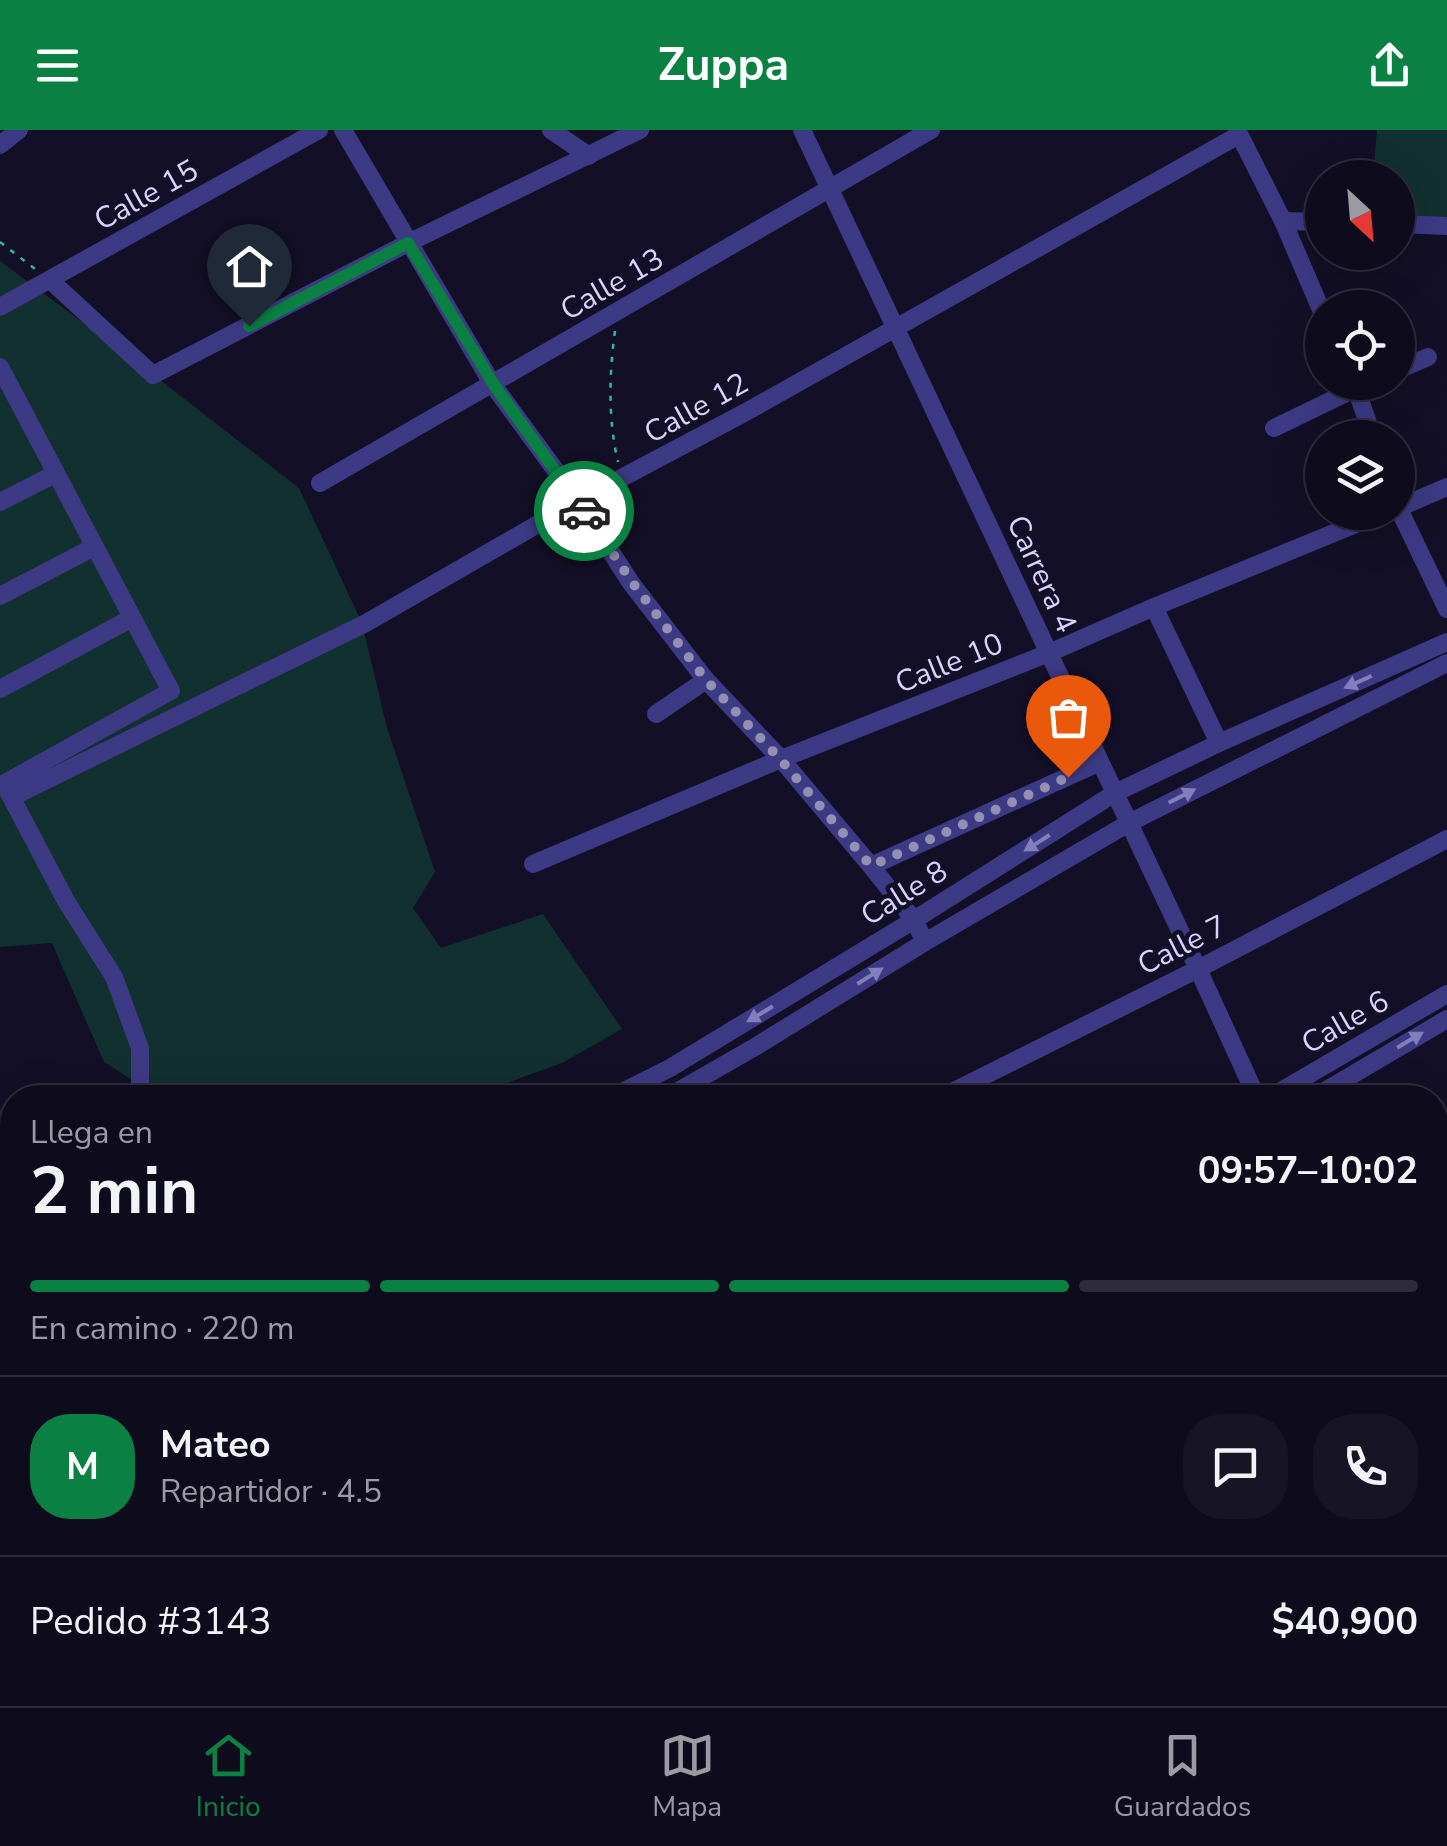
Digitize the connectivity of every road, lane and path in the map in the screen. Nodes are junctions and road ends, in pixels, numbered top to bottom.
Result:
1 (319, 130) edge
2 (342, 130) edge
3 (551, 130) edge
4 (640, 130) edge
5 (802, 130) edge
6 (931, 130) edge
7 (16, 131) edge
8 (1238, 132) edge
9 (0, 145) edge
10 (589, 156) junction
11 (829, 187) junction
12 (1282, 221) junction
13 (1305, 222) edge
14 (1415, 225) edge
15 (1447, 226) edge
16 (0, 242) edge
17 (408, 243) junction
18 (50, 280) junction
19 (1312, 290) edge
20 (0, 307) edge
21 (621, 310) junction
22 (895, 327) junction
23 (1428, 357) dead end
24 (1415, 363) edge
25 (0, 368) edge
26 (494, 385) junction
27 (1329, 400) edge
28 (8, 403) edge
29 (1274, 428) dead end
30 (54, 474) junction
31 (626, 477) junction
32 (320, 484) dead end
33 (1447, 487) edge
34 (1415, 500) edge
35 (578, 501) junction
36 (0, 502) edge
37 (1341, 530) edge
38 (1409, 530) edge
39 (94, 547) junction
40 (0, 596) edge
41 (1154, 607) junction
42 (1447, 609) edge
43 (132, 618) junction
44 (1447, 642) edge
45 (1049, 653) junction
46 (1447, 662) edge
47 (706, 680) junction
48 (0, 689) edge
49 (656, 714) dead end
50 (1218, 744) junction
51 (780, 759) junction
52 (1100, 762) junction
53 (5, 785) edge
54 (1115, 793) junction
55 (1129, 823) junction
56 (1447, 839) edge
57 (534, 864) dead end
58 (871, 866) junction
59 (914, 920) junction
60 (925, 942) junction
61 (1198, 969) junction
62 (1447, 994) edge
63 (1447, 1019) edge
64 (1350, 1052) junction
65 (670, 1068) junction
66 (1359, 1070) junction
67 (140, 1085) edge
68 (636, 1085) edge
69 (675, 1085) edge
70 (694, 1085) edge
71 (966, 1085) edge
72 (1250, 1085) edge
73 (1293, 1085) edge
74 (1334, 1085) edge

1 - 18 street, Calle 15
2 - 17 street
3 - 10 street
4 - 10 street
5 - 11 street, Carrera 4
6 - 11 street, Calle 13
7 - 9 street
8 - 12 street
8 - 22 street, Calle 12
10 - 17 street
11 - 21 street, Calle 13
11 - 22 street, Carrera 4
12 - 13 street
12 - 19 street
14 - 15 street
16 - 18 path
17 - 18 street
17 - 26 street
18 - 20 street, Calle 15
21 - 26 street, Calle 13
21 - 31 path
22 - 31 street, Calle 12
22 - 45 street, Carrera 4
23 - 24 street
25 - 28 street
26 - 32 street, Calle 13
26 - 35 street
27 - 29 street
28 - 30 street
30 - 36 street
30 - 39 street
31 - 35 street, Calle 12
33 - 34 street
35 - 47 street
35 - 53 street, Calle 12
37 - 41 street, Calle 10
38 - 42 street
39 - 40 street
39 - 43 street
41 - 45 street, Calle 10
41 - 50 street
43 - 48 street
43 - 53 street
44 -> 50 street, Calle 8
45 - 51 street, Calle 10
45 - 52 street, Carrera 4
55 -> 46 street, Calle 8
47 - 49 street
47 - 51 street
50 - 54 street, Calle 8
51 - 57 street, Calle 10
51 - 58 street
52 - 54 street, Carrera 4
52 - 58 street
53 - 67 street
54 - 55 street, Carrera 4
54 -> 59 street, Calle 8
55 - 60 street, Calle 8
55 - 61 street, Carrera 4
56 - 61 street, Calle 7
58 - 59 street
59 - 60 street
59 -> 65 street, Calle 8
70 -> 60 street, Calle 8
61 - 71 street, Calle 7
61 - 72 street, Carrera 4
62 - 64 street, Calle 6
66 -> 63 street, Calle 6
64 - 66 street
64 - 73 street, Calle 6
65 - 68 street, Calle 8
65 - 69 street
66 - 74 street, Calle 6

